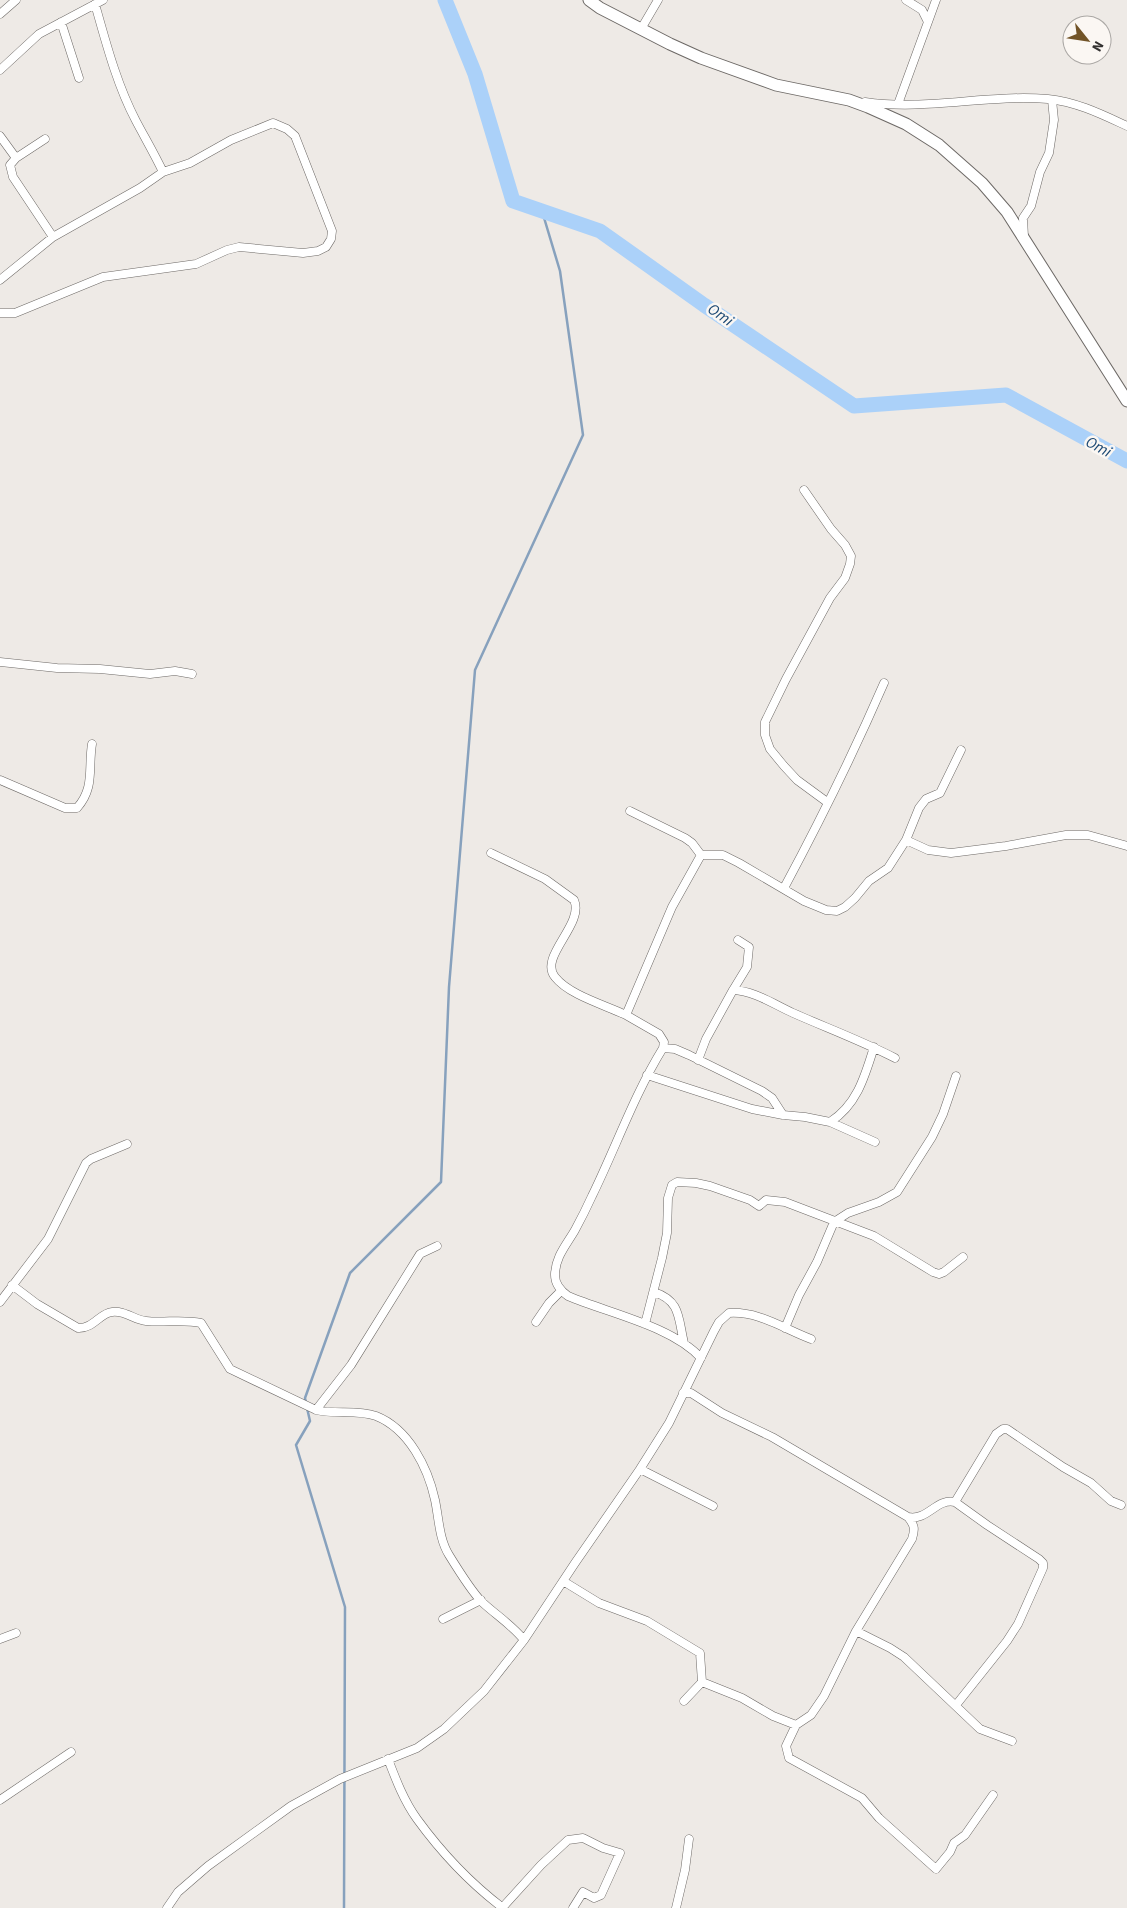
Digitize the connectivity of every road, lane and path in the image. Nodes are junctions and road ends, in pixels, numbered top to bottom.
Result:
1 (16, 0) edge
2 (103, 0) edge
3 (589, 0) edge
4 (658, 0) edge
5 (906, 0) edge
6 (936, 0) edge
7 (95, 4) junction
8 (603, 4) edge
9 (0, 14) edge
10 (61, 22) junction
11 (928, 22) junction
12 (641, 29) junction
13 (0, 70) edge
14 (79, 78) dead end
15 (848, 100) junction
16 (1052, 100) junction
17 (898, 104) junction
18 (1127, 126) edge
19 (0, 136) edge
20 (45, 139) dead end
21 (16, 158) junction
22 (163, 172) junction
23 (53, 236) junction
24 (1024, 237) junction
25 (0, 280) edge
26 (0, 313) edge
27 (1127, 401) edge
28 (804, 490) dead end
29 (0, 662) edge
30 (192, 674) dead end
31 (884, 683) dead end
32 (92, 744) dead end
33 (961, 750) dead end
34 (0, 780) edge
35 (827, 802) junction
36 (630, 811) dead end
37 (906, 840) junction
38 (1127, 846) edge
39 (491, 853) dead end
40 (701, 855) junction
41 (784, 888) junction
42 (738, 940) dead end
43 (733, 990) junction
44 (626, 1014) junction
45 (874, 1047) junction
46 (663, 1048) junction
47 (895, 1058) dead end
48 (698, 1060) junction
49 (647, 1075) junction
50 (956, 1076) dead end
51 (783, 1116) junction
52 (830, 1122) junction
53 (875, 1142) dead end
54 (127, 1144) dead end
55 (834, 1222) junction
56 (436, 1246) dead end
57 (963, 1257) dead end
58 (12, 1285) junction
59 (561, 1291) junction
60 (654, 1292) junction
61 (0, 1302) edge
62 (536, 1322) dead end
63 (645, 1324) junction
64 (785, 1328) junction
65 (811, 1338) dead end
66 (684, 1343) junction
67 (701, 1358) junction
68 (683, 1393) junction
69 (316, 1410) junction
70 (640, 1470) junction
71 (955, 1502) junction
72 (1121, 1505) dead end
73 (713, 1506) dead end
74 (908, 1517) junction
75 (564, 1581) junction
76 (481, 1600) junction
77 (442, 1619) dead end
78 (856, 1631) junction
79 (16, 1633) dead end
80 (0, 1639) edge
81 (524, 1640) junction
82 (702, 1682) junction
83 (684, 1701) dead end
84 (956, 1705) junction
85 (796, 1725) junction
86 (1012, 1741) dead end
87 (71, 1752) dead end
88 (388, 1759) junction
89 (993, 1795) dead end
90 (0, 1800) edge
91 (689, 1838) dead end
92 (167, 1908) edge
93 (502, 1908) edge
94 (573, 1908) edge
95 (676, 1908) edge

1 - 9 street
2 - 7 street
3 - 8 main road
4 - 12 street
5 - 11 street
6 - 11 street
7 - 10 street
7 - 22 street
8 - 12 main road
10 - 13 street
10 - 14 street
11 - 17 street
12 - 15 main road
15 - 17 street
15 - 24 main road
16 - 17 street
16 - 18 street
16 - 24 street
19 - 21 street
20 - 21 street
21 - 23 street
22 - 23 street
22 - 26 street
23 - 25 street
24 - 27 main road
28 - 35 street
29 - 30 street
31 - 35 street
32 - 34 street
33 - 37 street
35 - 41 street
36 - 40 street
37 - 38 street
37 - 41 street
39 - 44 street
40 - 41 street
40 - 44 street
42 - 43 street
43 - 45 street
43 - 48 street
44 - 46 street
45 - 47 street
45 - 52 street
46 - 48 street
46 - 49 street
48 - 51 street
49 - 51 street
49 - 59 street
50 - 55 street
51 - 52 street
52 - 53 street
54 - 58 street
55 - 57 street
55 - 60 street
55 - 64 street
56 - 69 street
58 - 61 street
58 - 69 street
59 - 62 street
59 - 63 street
60 - 63 street
60 - 66 street
63 - 66 street
64 - 65 street
64 - 67 street
66 - 67 street
67 - 68 street
68 - 70 street
68 - 74 street
69 - 76 street
70 - 73 street
70 - 75 street
71 - 72 street
71 - 74 street
71 - 84 street
74 - 78 street
75 - 81 street
75 - 82 street
76 - 77 street
76 - 81 street
78 - 84 street
78 - 85 street
79 - 80 street
81 - 88 street
82 - 83 street
82 - 85 street
84 - 86 street
85 - 89 street
87 - 90 street
88 - 92 street
88 - 93 street
91 - 95 street
93 - 94 street

